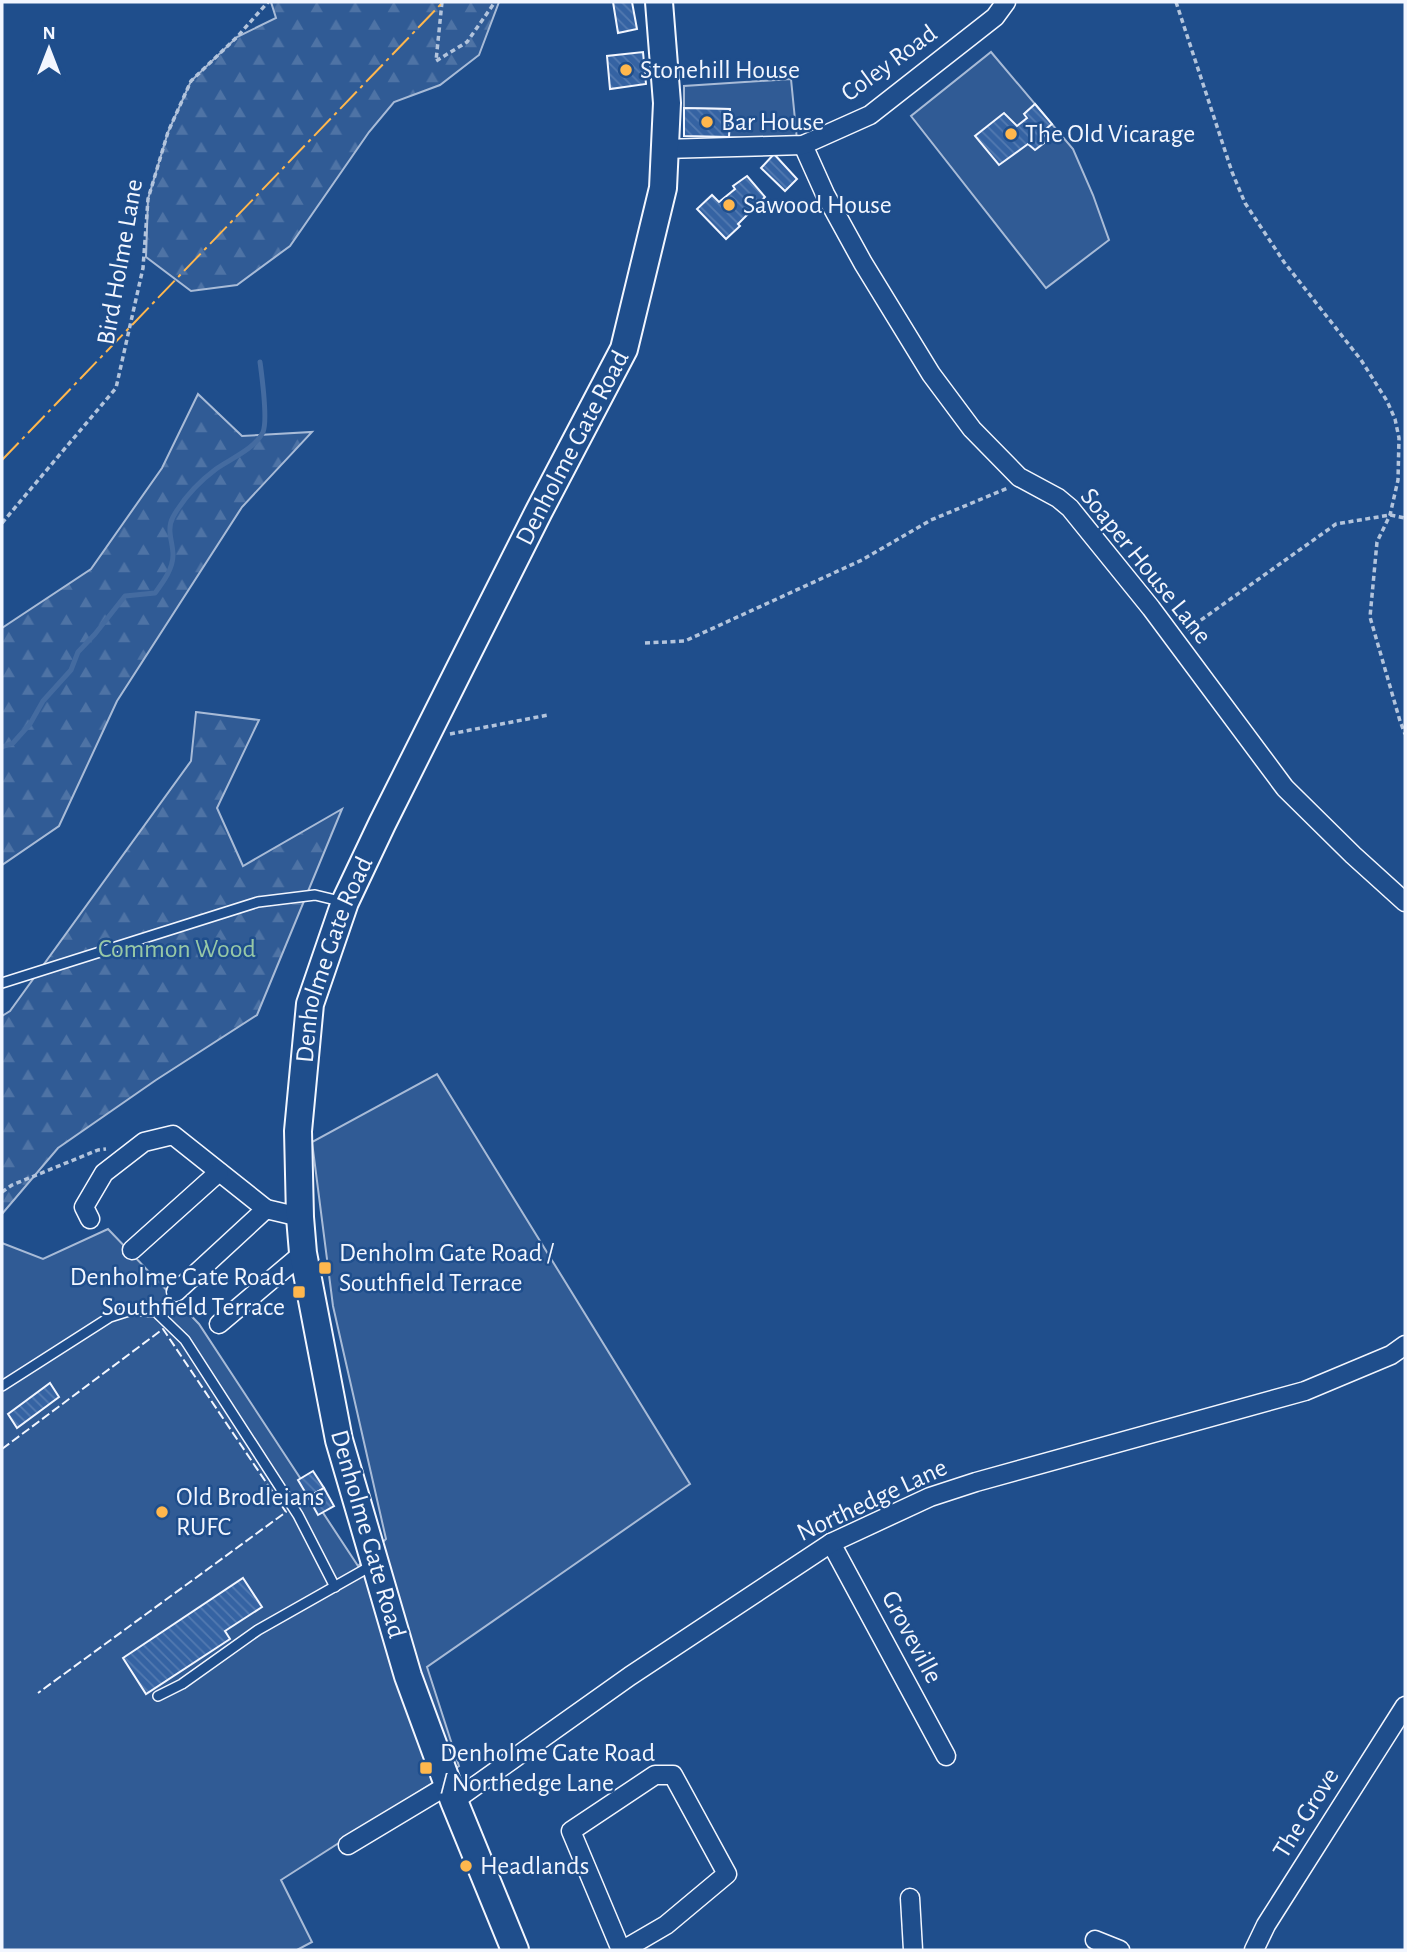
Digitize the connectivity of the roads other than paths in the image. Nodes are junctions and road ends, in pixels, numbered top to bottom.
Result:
1 (659, 2) edge
2 (1006, 2) edge
3 (803, 145) junction
4 (664, 149) junction
5 (345, 902) junction
6 (1405, 902) edge
7 (2, 983) edge
8 (219, 1171) junction
9 (266, 1209) junction
10 (300, 1217) junction
11 (90, 1219) dead end
12 (132, 1250) dead end
13 (303, 1253) junction
14 (176, 1293) dead end
15 (219, 1324) dead end
16 (1405, 1345) edge
17 (2, 1386) edge
18 (831, 1543) junction
19 (375, 1564) junction
20 (335, 1587) junction
21 (158, 1696) dead end
22 (1405, 1706) edge
23 (946, 1756) dead end
24 (451, 1793) junction
25 (348, 1844) dead end
26 (910, 1898) dead end
27 (1095, 1940) dead end
28 (515, 1950) edge
29 (622, 1950) edge
30 (913, 1950) edge
31 (1120, 1950) edge
32 (1254, 1950) edge

1 - 4 main road, Denholme Gate Road
2 - 3 street, Coley Road
3 - 4 street, Coley Road
3 - 6 street, Soaper House Lane
4 - 5 main road, Denholme Gate Road
5 - 7 lane
5 - 10 main road, Denholme Gate Road
8 - 9 street
8 - 11 street
8 - 12 street
9 - 10 street
9 - 14 street
10 - 13 main road, Denholme Gate Road
13 - 15 street
13 - 19 main road, Denholme Gate Road
16 - 18 street, Northedge Lane
17 - 20 lane
18 - 23 street, Groveville
18 - 24 street, Northedge Lane
19 - 20 lane
19 - 24 main road, Denholme Gate Road
20 - 21 lane
22 - 32 street, The Grove
24 - 25 street, Northedge Lane
24 - 28 main road, Denholme Gate Road
26 - 30 street
27 - 31 street
29 - 29 street

